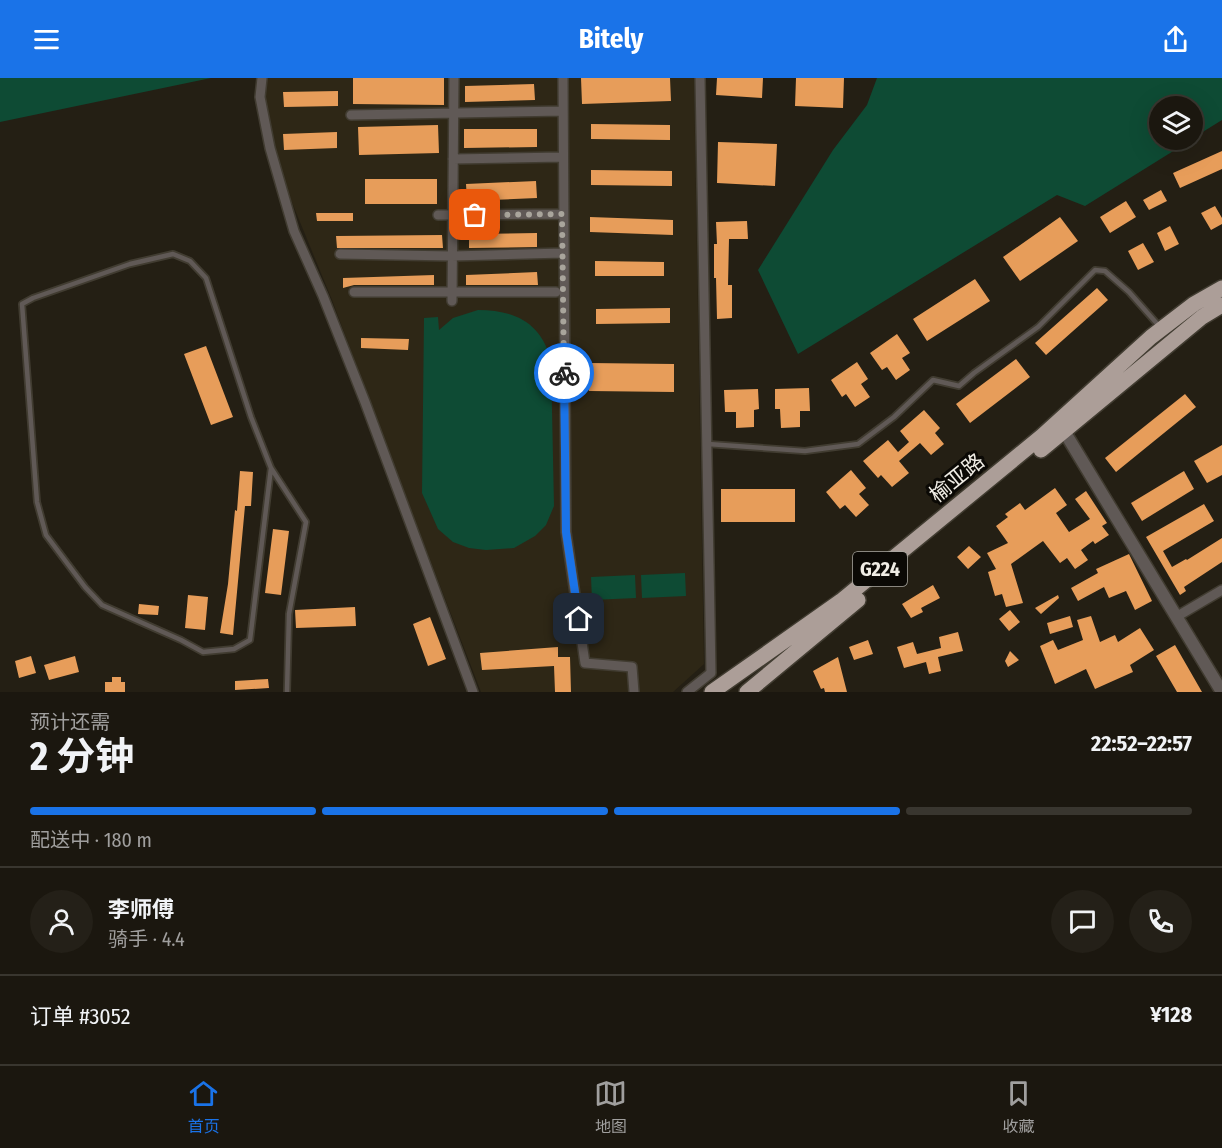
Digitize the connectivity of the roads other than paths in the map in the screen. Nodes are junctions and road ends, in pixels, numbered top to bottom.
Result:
1 (262, 78) edge
2 (454, 78) edge
3 (563, 78) edge
4 (700, 78) edge
5 (563, 111) junction
6 (453, 113) junction
7 (351, 115) dead end
8 (562, 157) junction
9 (453, 159) junction
10 (562, 214) junction
11 (453, 215) junction
12 (438, 216) dead end
13 (563, 253) junction
14 (340, 254) dead end
15 (452, 256) junction
16 (1222, 288) edge
17 (354, 292) dead end
18 (556, 292) dead end
19 (452, 297) junction
20 (1222, 305) edge
21 (1162, 329) junction
22 (1064, 431) junction
23 (707, 444) junction
24 (271, 468) junction
25 (1222, 590) edge
26 (1176, 617) junction
27 (711, 673) junction
28 (287, 692) edge
29 (473, 692) edge
30 (634, 692) edge
31 (687, 692) edge
32 (711, 692) edge
33 (747, 692) edge
34 (1222, 692) edge

1 - 29 street
2 - 6 street
3 - 5 street
4 - 23 street
5 - 6 street
5 - 8 street
6 - 7 street
6 - 9 street
8 - 9 street
8 - 10 street
9 - 11 street
10 - 11 street
10 - 13 street
11 - 12 street
11 - 15 street
13 - 15 street
13 - 30 street
14 - 15 street
15 - 19 street
16 - 21 highway, 榆亚路 / G224
17 - 19 street
18 - 19 street
20 - 22 highway, 榆亚路 / G224
21 - 23 lane
21 - 32 highway, 榆亚路 / G224
22 - 26 street
22 - 33 highway, 榆亚路 / G224
23 - 27 street
24 - 24 lane
24 - 28 lane
25 - 26 street
26 - 34 street
27 - 31 street
27 - 32 street

